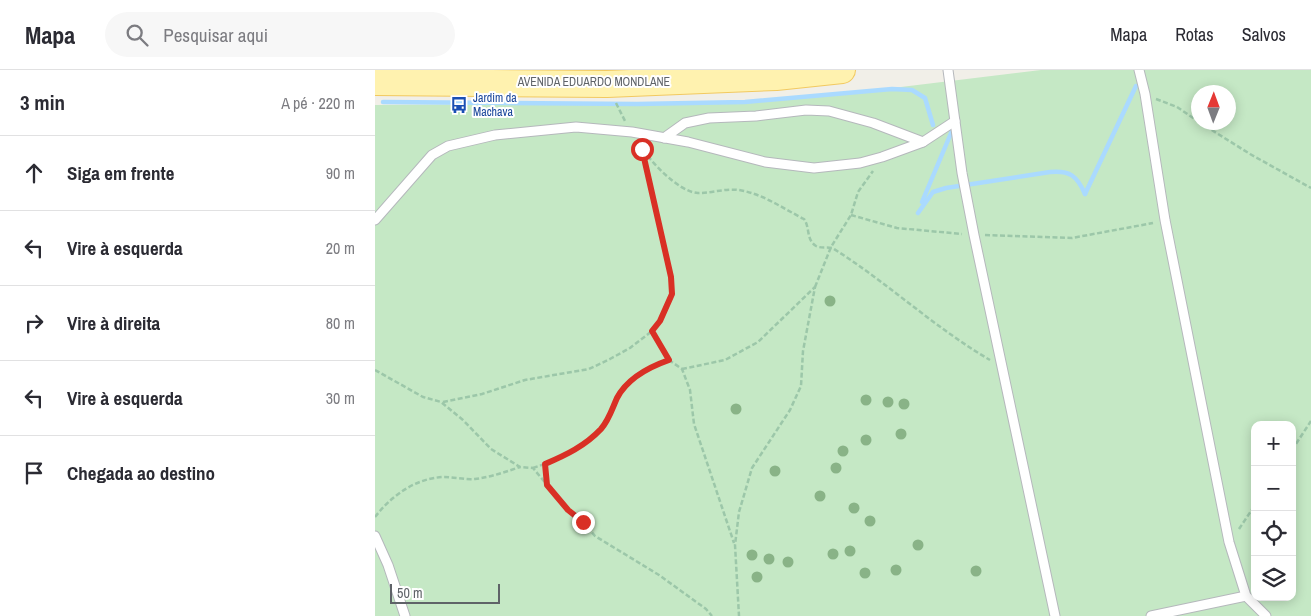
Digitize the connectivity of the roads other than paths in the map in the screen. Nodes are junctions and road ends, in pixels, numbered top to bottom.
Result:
1 (842, 70) edge
2 (948, 70) edge
3 (1139, 70) edge
4 (375, 82) edge
5 (955, 121) junction
6 (664, 138) junction
7 (923, 142) junction
8 (375, 220) edge
9 (375, 536) edge
10 (1246, 596) junction
11 (405, 616) edge
12 (1055, 616) edge
13 (1151, 616) edge
14 (1266, 616) edge

1 - 4 main road, AVENIDA EDUARDO MONDLANE
2 - 5 lane
3 - 10 lane
5 - 7 lane
5 - 12 lane
6 - 7 lane
6 - 7 lane
6 - 8 lane
9 - 11 lane
10 - 13 lane
10 - 14 lane

